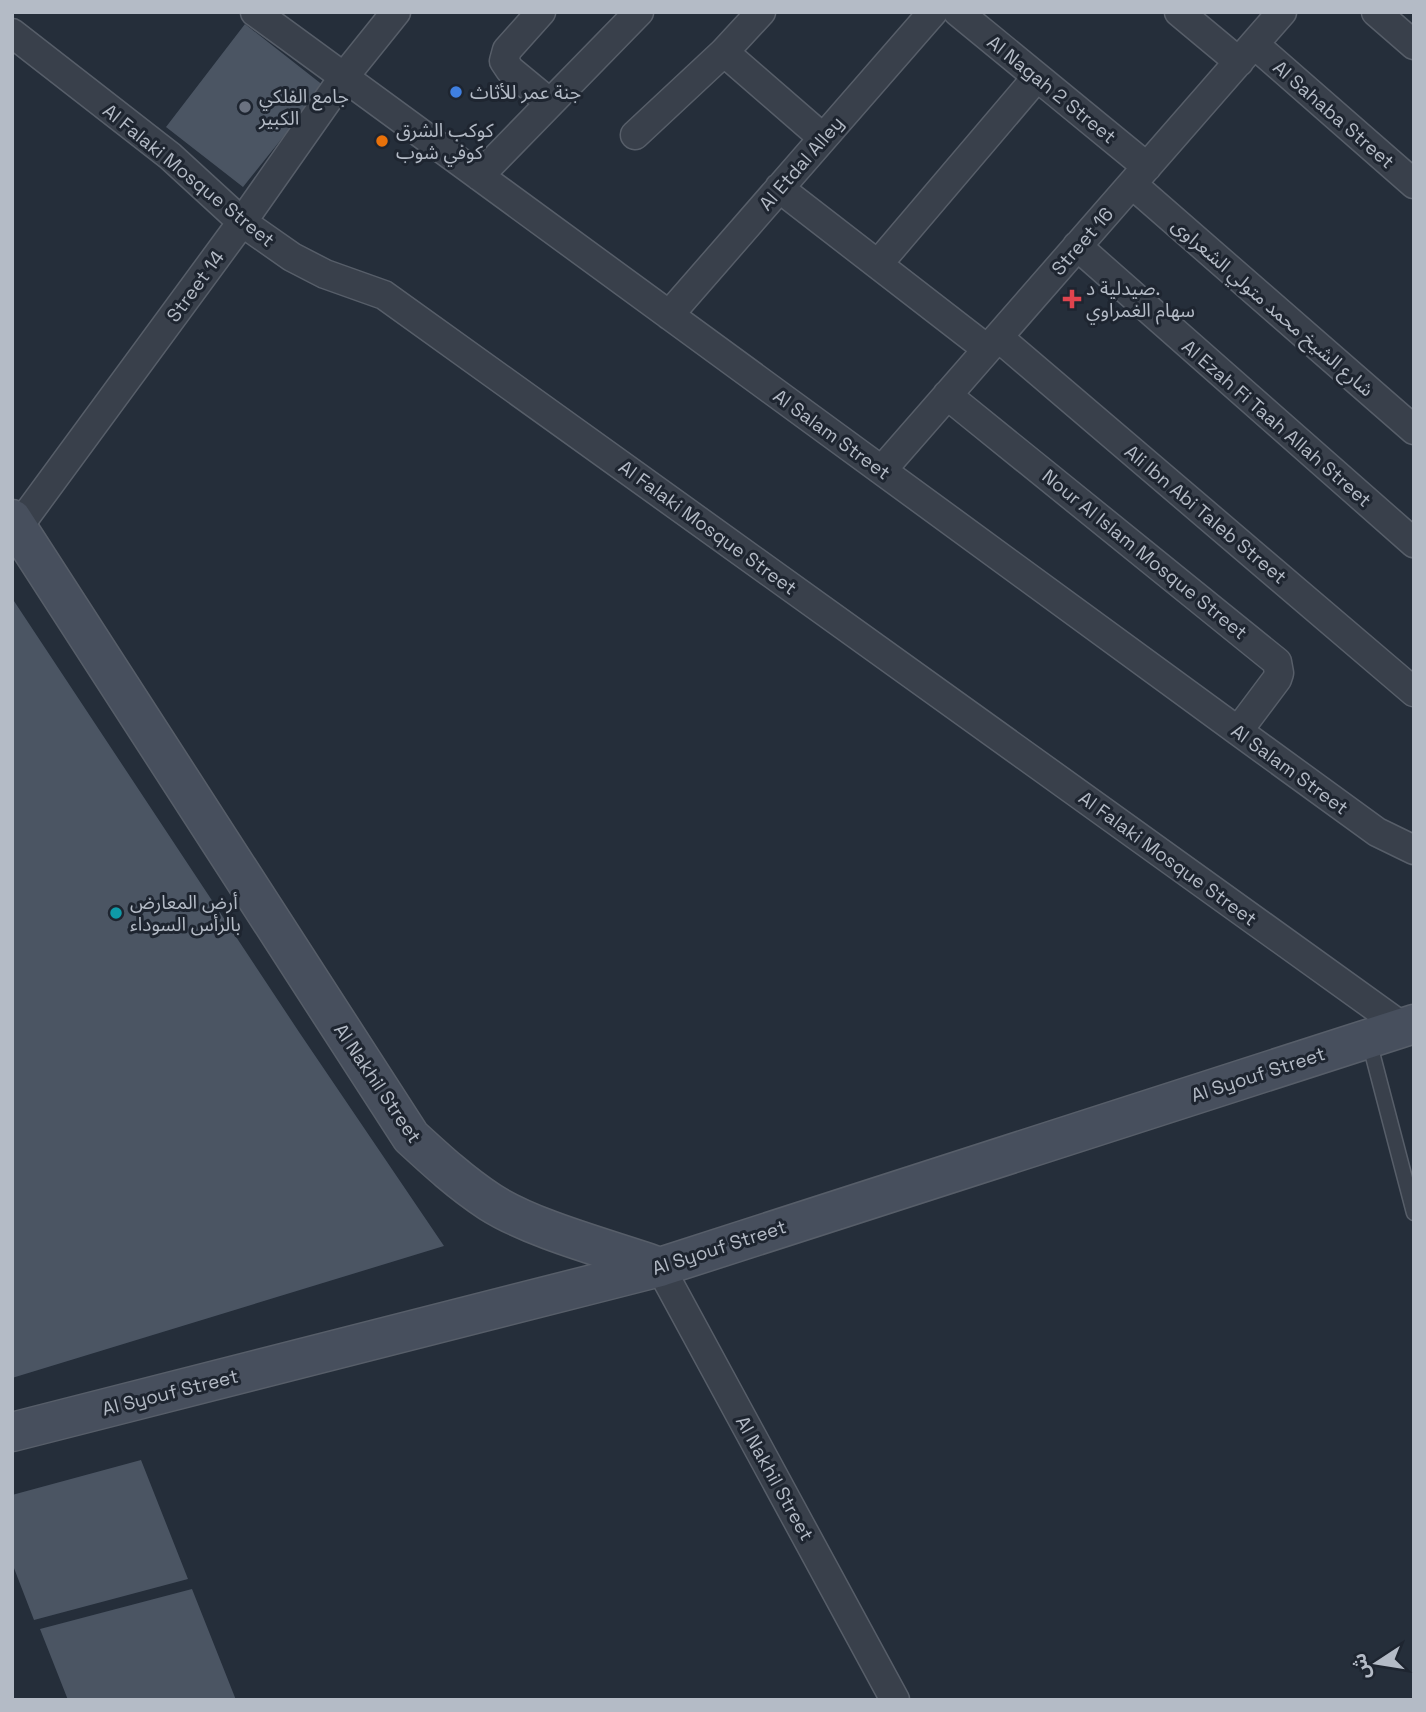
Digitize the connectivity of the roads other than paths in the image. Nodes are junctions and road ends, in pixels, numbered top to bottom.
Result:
1 (255, 12) edge
2 (396, 12) edge
3 (541, 12) edge
4 (639, 12) edge
5 (761, 12) edge
6 (933, 12) edge
7 (958, 12) edge
8 (1179, 12) edge
9 (1282, 12) edge
10 (1376, 12) edge
11 (12, 33) edge
12 (1414, 46) edge
13 (724, 52) junction
14 (1247, 53) junction
15 (1037, 77) junction
16 (343, 78) junction
17 (550, 103) junction
18 (635, 135) dead end
19 (823, 138) junction
20 (1139, 175) junction
21 (479, 176) junction
22 (1414, 184) edge
23 (779, 188) junction
24 (242, 222) junction
25 (1077, 246) junction
26 (878, 264) junction
27 (669, 315) junction
28 (993, 343) junction
29 (947, 395) junction
30 (1414, 430) edge
31 (882, 470) junction
32 (15, 523) edge
33 (1414, 543) edge
34 (1414, 692) edge
35 (1238, 732) junction
36 (1414, 850) edge
37 (1395, 1030) edge
38 (1414, 1213) edge
39 (660, 1267) junction
40 (12, 1432) edge
41 (895, 1700) edge

1 - 16 street, Al Salam Street
2 - 16 street, Street 14
3 - 17 street
4 - 17 street
5 - 13 street
6 - 19 street, Al Etdal Alley
7 - 15 street, Al Nagah 2 Street
8 - 14 street, Al Sahaba Street
9 - 14 street, Street 16
10 - 12 street
11 - 24 street, Al Falaki Mosque Street
13 - 18 street
13 - 19 street
14 - 20 street, Street 16
14 - 22 street, Al Sahaba Street
15 - 20 street, Al Nagah 2 Street
15 - 26 street
16 - 21 street, Al Salam Street
16 - 24 street, Street 14
17 - 21 street
19 - 23 street, Al Etdal Alley
20 - 25 street, Street 16
20 - 30 street, شارع الشيخ محمد متولي الشعراوى
21 - 27 street, Al Salam Street
23 - 26 street, Ali Ibn Abi Taleb Street
23 - 27 street, Al Etdal Alley
24 - 32 street, Street 14
24 - 37 street, Al Falaki Mosque Street
25 - 28 street, Street 16
25 - 33 street, Al Ezah Fi Taah Allah Street
26 - 28 street, Ali Ibn Abi Taleb Street
27 - 31 street, Al Salam Street
28 - 29 street, Street 16
28 - 34 street, Ali Ibn Abi Taleb Street
29 - 31 street, Street 16
29 - 35 street, Nour Al Islam Mosque Street
31 - 35 street, Al Salam Street
32 - 39 main road, Al Nakhil Street
35 - 36 street, Al Salam Street
37 - 38 lane
37 - 39 main road, Al Syouf Street
39 - 40 main road, Al Syouf Street
39 - 41 street, Al Nakhil Street

